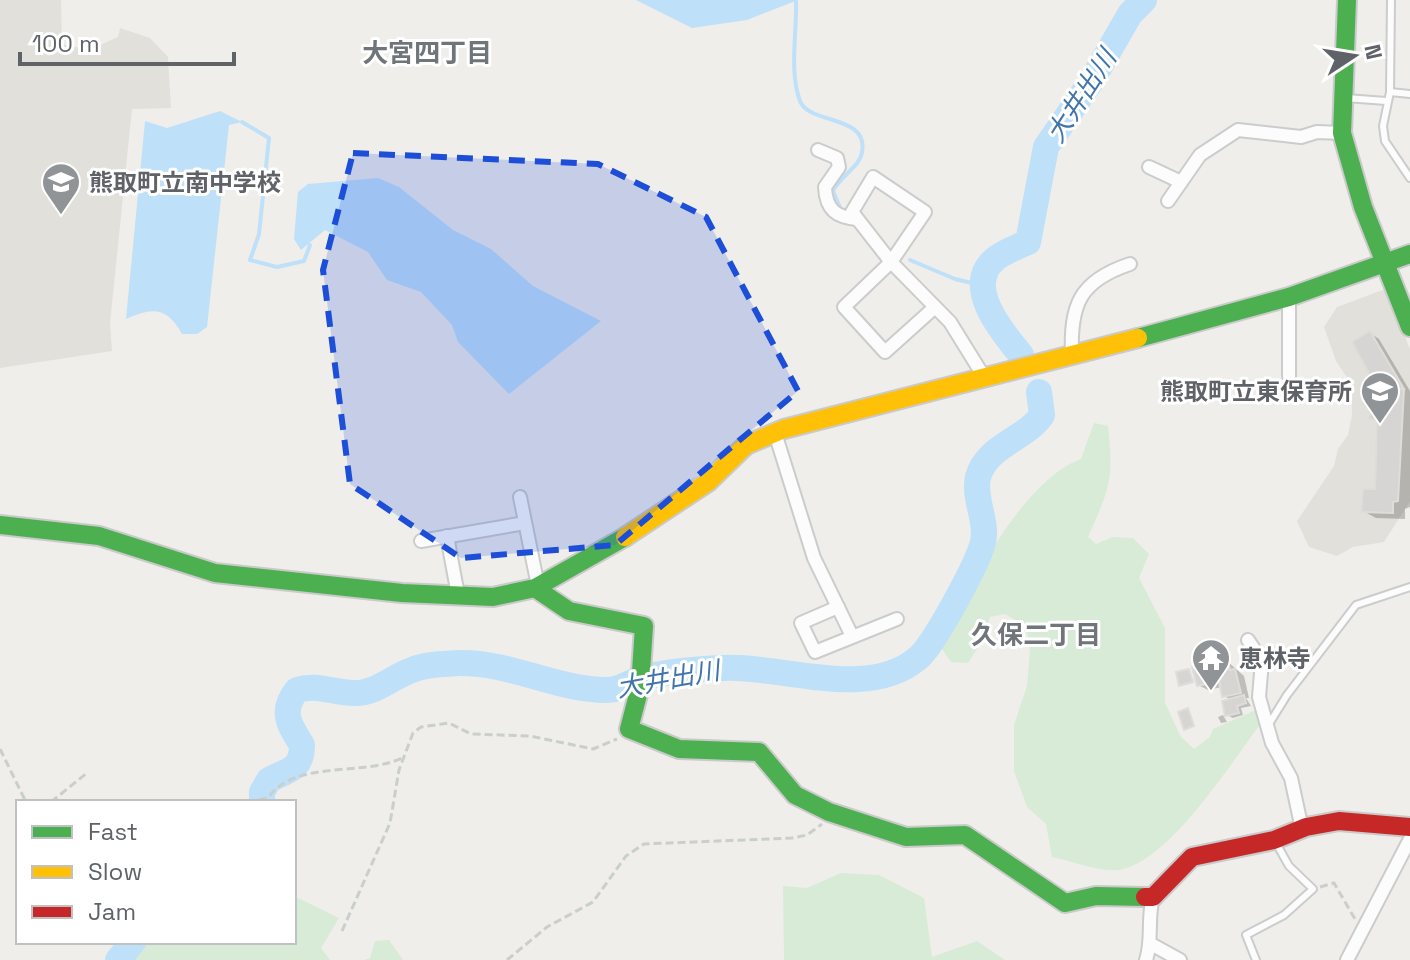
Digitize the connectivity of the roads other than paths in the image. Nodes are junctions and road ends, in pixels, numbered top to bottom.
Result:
1 (1347, 0) edge
2 (1391, 0) edge
3 (1390, 92) junction
4 (1410, 94) edge
5 (1343, 98) junction
6 (1386, 101) junction
7 (1342, 133) junction
8 (818, 150) dead end
9 (1149, 167) dead end
10 (1410, 178) edge
11 (1181, 182) junction
12 (1168, 201) dead end
13 (857, 219) junction
14 (1410, 254) edge
15 (1386, 261) junction
16 (891, 262) junction
17 (1130, 264) dead end
18 (1289, 297) junction
19 (935, 307) junction
20 (1410, 327) edge
21 (1072, 356) junction
22 (1289, 376) dead end
23 (986, 380) junction
24 (775, 433) junction
25 (520, 497) dead end
26 (525, 523) junction
27 (0, 525) edge
28 (447, 536) junction
29 (421, 541) dead end
30 (536, 587) junction
31 (1410, 587) edge
32 (458, 595) junction
33 (838, 607) junction
34 (897, 619) dead end
35 (852, 636) junction
36 (1248, 640) dead end
37 (1267, 728) junction
38 (1410, 827) edge
39 (1302, 829) junction
40 (1410, 839) edge
41 (1274, 840) junction
42 (1153, 897) junction
43 (1151, 944) junction
44 (1146, 960) edge
45 (1180, 960) edge
46 (1256, 960) edge
47 (1347, 960) edge

1 - 5 street
2 - 3 lane
3 - 4 lane
3 - 6 lane
5 - 6 lane
5 - 7 street
6 - 10 lane
7 - 11 street
7 - 15 street
8 - 13 street
9 - 11 street
11 - 12 street
13 - 16 street
13 - 16 street
14 - 15 street
15 - 18 street
15 - 20 street
16 - 19 street
16 - 19 street
17 - 21 street
18 - 21 street
18 - 22 street
19 - 23 street
21 - 23 street
23 - 24 street
24 - 30 street
24 - 33 street
25 - 26 street
26 - 28 street
26 - 30 street
27 - 32 street
28 - 29 street
28 - 32 street
30 - 32 street
30 - 42 street
31 - 37 lane
33 - 35 street
33 - 35 street
34 - 35 street
36 - 37 street
37 - 39 street
38 - 39 street
39 - 41 street
40 - 47 street
41 - 42 street
41 - 46 lane
42 - 43 street
43 - 44 street
43 - 45 street

